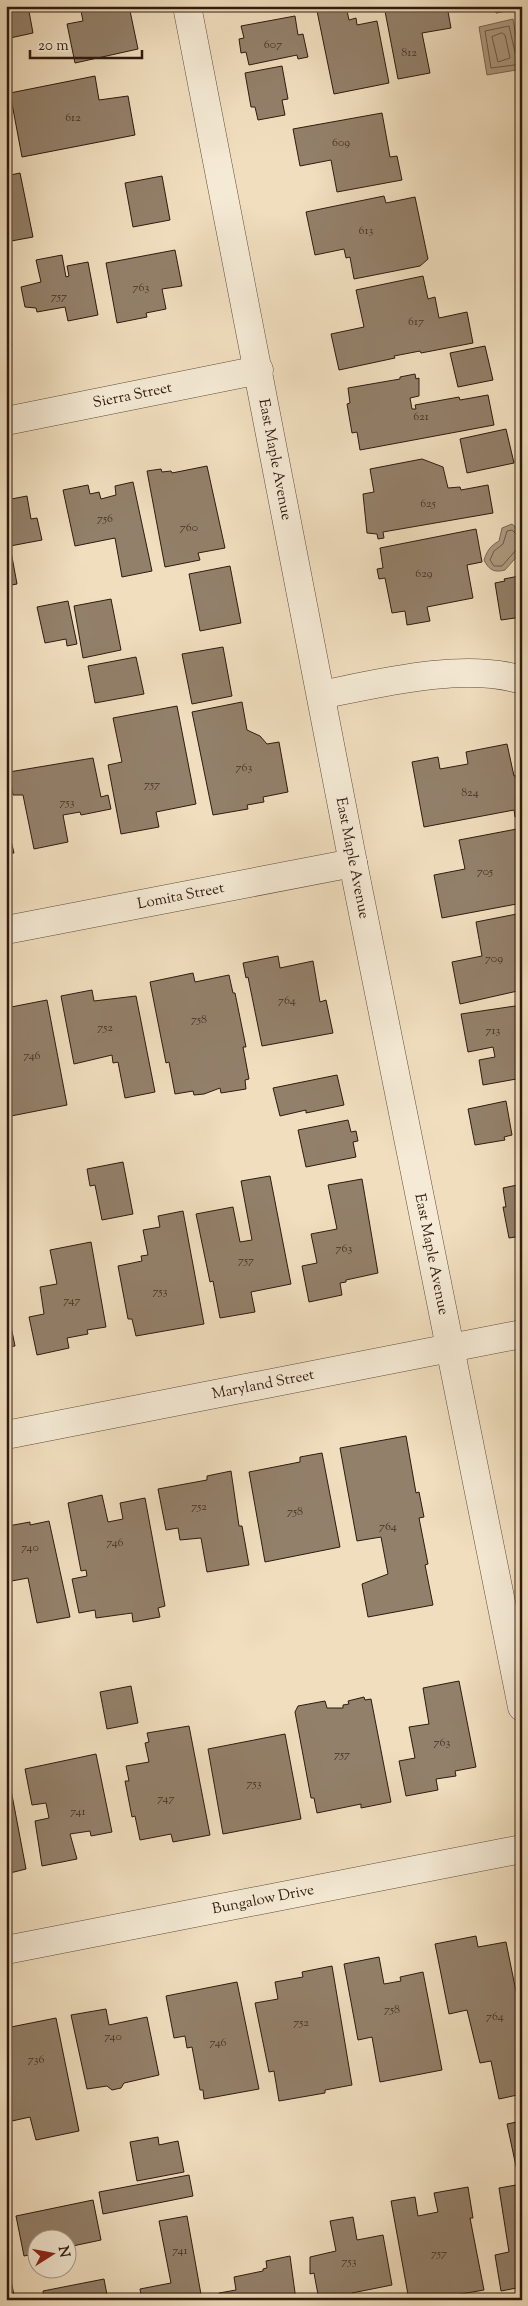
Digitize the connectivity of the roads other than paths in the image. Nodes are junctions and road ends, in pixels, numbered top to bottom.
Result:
1 (187, 6) edge
2 (259, 370) junction
3 (6, 421) edge
4 (522, 680) edge
5 (321, 695) junction
6 (353, 863) junction
7 (6, 930) edge
8 (522, 1334) edge
9 (451, 1348) junction
10 (6, 1435) edge
11 (522, 1707) edge
12 (522, 1850) edge
13 (6, 1950) edge

1 - 2 street, East Maple Avenue
2 - 3 street, Sierra Street
2 - 5 street, East Maple Avenue
4 - 5 street
5 - 6 street, East Maple Avenue
6 - 7 street, Lomita Street
6 - 9 street, East Maple Avenue
8 - 9 street, Maryland Street
9 - 10 street, Maryland Street
9 - 11 street, East Maple Avenue
12 - 13 street, Bungalow Drive

